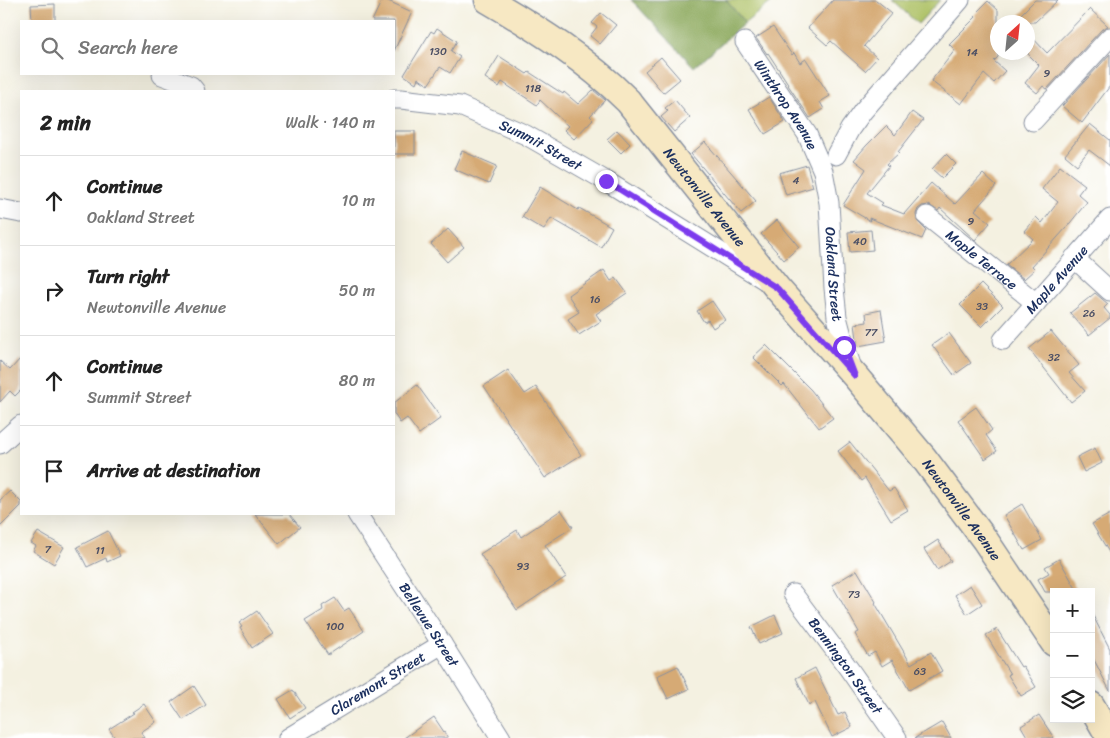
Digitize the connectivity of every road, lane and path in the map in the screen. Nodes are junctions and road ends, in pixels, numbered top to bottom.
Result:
1 (488, 0) edge
2 (960, 0) edge
3 (1110, 37) edge
4 (745, 42) dead end
5 (162, 75) dead end
6 (195, 90) edge
7 (395, 99) edge
8 (1033, 121) dead end
9 (836, 155) dead end
10 (823, 171) joint
11 (0, 209) edge
12 (20, 213) edge
13 (927, 216) dead end
14 (1110, 219) edge
15 (1074, 258) junction
16 (777, 288) junction
17 (1110, 292) edge
18 (1036, 303) junction
19 (1003, 340) dead end
20 (855, 376) junction
21 (20, 426) edge
22 (0, 444) edge
23 (358, 515) edge
24 (793, 594) dead end
25 (1050, 637) edge
26 (442, 644) junction
27 (1095, 712) edge
28 (288, 738) edge
29 (501, 738) edge
30 (897, 738) edge
31 (1110, 738) edge

1 - 16 main road, Newtonville Avenue
2 - 9 street
3 - 8 street
4 - 10 street, Winthrop Avenue
5 - 6 street
7 - 16 street, Summit Street
10 - 20 street, Oakland Street
11 - 12 street
13 - 18 street, Maple Terrace
14 - 15 street, Maple Avenue
15 - 17 street
15 - 18 street, Maple Avenue
16 - 20 main road, Newtonville Avenue
18 - 19 street, Maple Avenue
20 - 25 main road, Newtonville Avenue
21 - 22 street
23 - 26 street, Bellevue Street
24 - 30 street, Bennington Street
26 - 28 street, Claremont Street
26 - 29 street, Bellevue Street
27 - 31 main road

